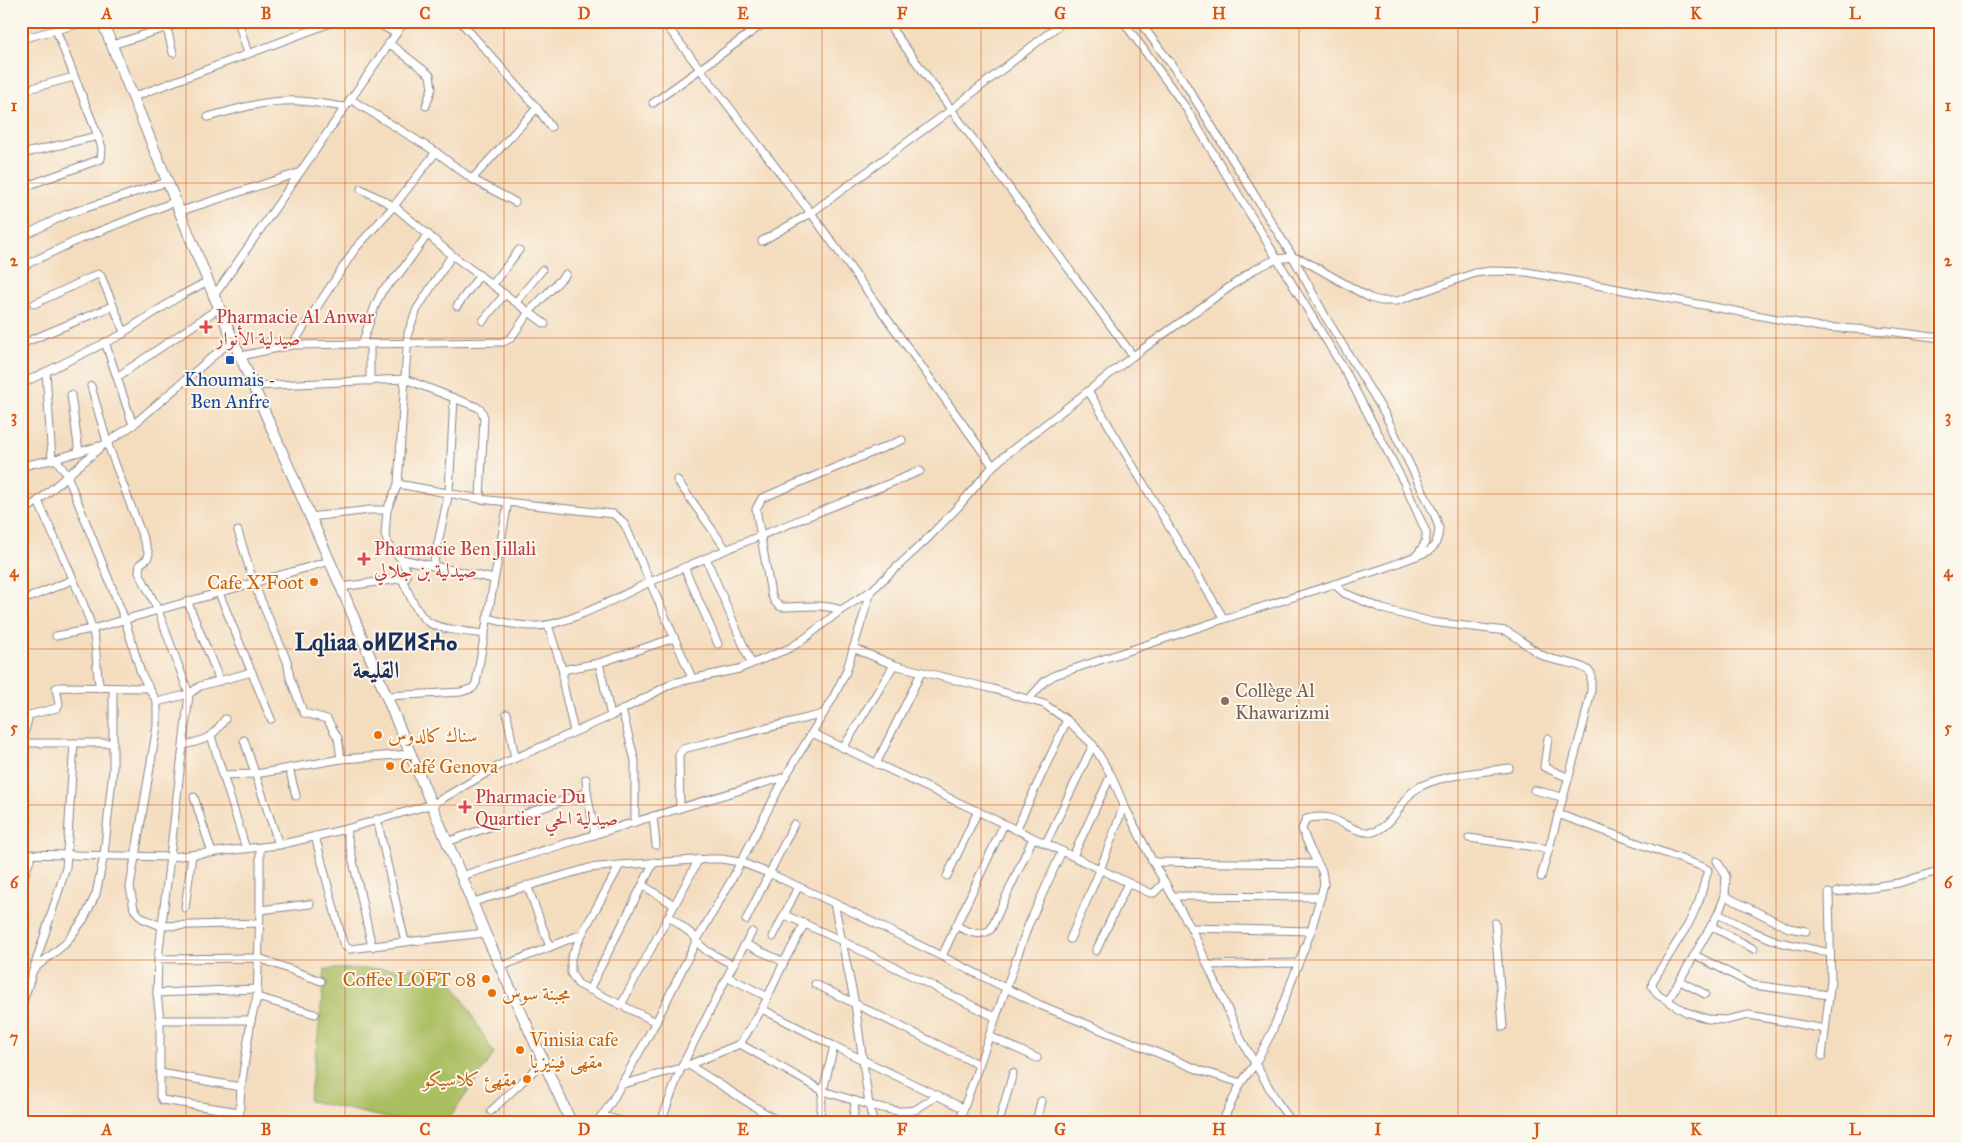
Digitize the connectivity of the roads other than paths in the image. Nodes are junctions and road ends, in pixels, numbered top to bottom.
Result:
1 (90, 21) edge
2 (102, 21) edge
3 (187, 21) edge
4 (238, 21) edge
5 (336, 21) edge
6 (374, 21) edge
7 (405, 21) edge
8 (460, 21) edge
9 (663, 21) edge
10 (767, 21) edge
11 (886, 21) edge
12 (1064, 21) edge
13 (1123, 21) edge
14 (1139, 21) edge
15 (167, 28) junction
16 (56, 30) junction
17 (395, 33) junction
18 (21, 38) edge
19 (389, 43) junction
20 (112, 46) junction
21 (173, 53) dead end
22 (248, 54) junction
23 (701, 69) junction
24 (74, 77) junction
25 (21, 91) edge
26 (133, 97) junction
27 (350, 99) junction
28 (653, 103) dead end
29 (426, 106) dead end
30 (345, 107) junction
31 (537, 108) junction
32 (952, 109) junction
33 (208, 117) dead end
34 (551, 127) dead end
35 (98, 136) junction
36 (436, 152) junction
37 (21, 154) edge
38 (298, 173) junction
39 (472, 179) junction
40 (167, 182) junction
41 (21, 188) edge
42 (361, 189) dead end
43 (515, 202) dead end
44 (394, 206) junction
45 (176, 207) junction
46 (811, 213) junction
47 (428, 234) junction
48 (21, 236) edge
49 (762, 241) dead end
50 (519, 250) dead end
51 (452, 255) junction
52 (1293, 257) junction
53 (1277, 259) junction
54 (21, 267) edge
55 (542, 270) dead end
56 (566, 274) dead end
57 (480, 275) junction
58 (208, 281) junction
59 (493, 284) junction
60 (504, 294) junction
61 (214, 296) junction
62 (516, 302) junction
63 (34, 304) dead end
64 (113, 306) junction
65 (457, 306) dead end
66 (219, 308) junction
67 (529, 312) junction
68 (483, 321) dead end
69 (545, 324) dead end
70 (124, 332) junction
71 (1941, 338) edge
72 (233, 339) junction
73 (105, 342) junction
74 (407, 343) junction
75 (21, 344) edge
76 (362, 344) junction
77 (370, 344) junction
78 (292, 345) junction
79 (241, 356) junction
80 (1133, 356) junction
81 (46, 372) junction
82 (117, 377) junction
83 (405, 379) junction
84 (370, 381) junction
85 (21, 384) edge
86 (91, 386) dead end
87 (254, 386) junction
88 (1089, 392) junction
89 (71, 395) dead end
90 (454, 398) junction
91 (133, 425) junction
92 (902, 440) dead end
93 (104, 444) junction
94 (79, 452) junction
95 (54, 459) junction
96 (21, 466) edge
97 (993, 466) junction
98 (920, 472) dead end
99 (67, 475) junction
100 (677, 480) dead end
101 (398, 484) junction
102 (449, 492) junction
103 (480, 499) junction
104 (38, 501) junction
105 (508, 502) junction
106 (387, 510) junction
107 (21, 513) edge
108 (310, 517) junction
109 (238, 531) dead end
110 (762, 536) junction
111 (726, 549) junction
112 (1415, 557) junction
113 (706, 558) junction
114 (401, 559) junction
115 (330, 561) junction
116 (433, 566) junction
117 (684, 567) junction
118 (402, 579) junction
119 (494, 579) junction
120 (72, 580) junction
121 (650, 582) junction
122 (254, 584) junction
123 (1334, 584) junction
124 (341, 587) junction
125 (871, 591) junction
126 (219, 593) junction
127 (21, 601) edge
128 (188, 602) junction
129 (158, 610) junction
130 (841, 610) junction
131 (487, 618) junction
132 (1224, 618) junction
133 (125, 620) junction
134 (548, 625) junction
135 (92, 629) junction
136 (485, 634) junction
137 (56, 636) dead end
138 (674, 638) junction
139 (718, 644) dead end
140 (853, 648) junction
141 (599, 663) junction
142 (751, 663) junction
143 (894, 665) junction
144 (252, 672) junction
145 (564, 672) junction
146 (921, 672) junction
147 (692, 678) junction
148 (220, 681) junction
149 (100, 688) junction
150 (113, 688) junction
151 (149, 688) junction
152 (189, 694) junction
153 (387, 696) junction
154 (1029, 698) junction
155 (156, 702) junction
156 (622, 710) junction
157 (507, 714) dead end
158 (823, 714) junction
159 (611, 716) junction
160 (225, 719) dead end
161 (271, 719) dead end
162 (1067, 720) junction
163 (574, 731) junction
164 (812, 733) junction
165 (211, 736) junction
166 (1548, 738) dead end
167 (244, 740) dead end
168 (22, 743) edge
169 (74, 743) junction
170 (112, 743) junction
171 (184, 745) junction
172 (1093, 745) junction
173 (843, 748) junction
174 (412, 754) junction
175 (515, 758) junction
176 (341, 759) junction
177 (21, 760) edge
178 (876, 764) junction
179 (289, 768) junction
180 (1509, 768) dead end
181 (256, 774) junction
182 (222, 775) junction
183 (1111, 775) junction
184 (1568, 777) junction
185 (785, 778) junction
186 (586, 779) dead end
187 (1534, 790) dead end
188 (587, 792) junction
189 (296, 796) dead end
190 (194, 797) dead end
191 (1562, 797) junction
192 (433, 804) junction
193 (1124, 805) junction
194 (680, 807) junction
195 (978, 811) junction
196 (1558, 814) junction
197 (652, 816) junction
198 (377, 820) junction
199 (635, 822) junction
200 (794, 824) dead end
201 (1004, 824) junction
202 (346, 829) junction
203 (1016, 830) junction
204 (595, 835) junction
205 (315, 836) junction
206 (1032, 838) junction
207 (1469, 838) dead end
208 (447, 842) junction
209 (1046, 843) junction
210 (279, 845) junction
211 (656, 845) dead end
212 (260, 848) junction
213 (246, 849) junction
214 (1549, 849) junction
215 (1062, 851) junction
216 (212, 853) junction
217 (21, 854) edge
218 (32, 854) junction
219 (66, 854) junction
220 (104, 855) junction
221 (136, 855) junction
222 (192, 856) junction
223 (1073, 856) junction
224 (170, 857) junction
225 (699, 859) junction
226 (1717, 861) dead end
227 (654, 862) junction
228 (740, 862) junction
229 (1153, 862) junction
230 (1318, 864) junction
231 (620, 865) junction
232 (1100, 870) junction
233 (1941, 870) edge
234 (771, 874) junction
235 (461, 876) junction
236 (947, 876) dead end
237 (1541, 877) dead end
238 (1128, 882) junction
239 (1165, 882) junction
240 (21, 885) edge
241 (527, 885) junction
242 (644, 886) junction
243 (798, 886) junction
244 (1173, 896) junction
245 (1726, 896) junction
246 (1321, 897) junction
247 (473, 902) junction
248 (834, 903) junction
249 (310, 904) dead end
250 (674, 905) junction
251 (185, 908) dead end
252 (260, 910) junction
253 (1718, 914) junction
254 (669, 916) junction
255 (785, 916) junction
256 (746, 920) dead end
257 (259, 923) junction
258 (805, 923) junction
259 (1495, 923) dead end
260 (161, 926) junction
261 (956, 926) junction
262 (1711, 926) junction
263 (1191, 928) junction
264 (1311, 931) junction
265 (1806, 931) dead end
266 (752, 932) dead end
267 (485, 933) junction
268 (582, 934) junction
269 (773, 937) dead end
270 (1070, 939) dead end
271 (697, 940) junction
272 (840, 940) junction
273 (404, 942) junction
274 (745, 944) junction
275 (372, 947) junction
276 (550, 947) junction
277 (1754, 949) dead end
278 (1096, 952) dead end
279 (1830, 953) junction
280 (1695, 955) junction
281 (942, 956) junction
282 (258, 958) junction
283 (158, 959) junction
284 (784, 962) junction
285 (1298, 963) junction
286 (733, 965) junction
287 (1208, 965) junction
288 (500, 967) junction
289 (35, 968) junction
290 (728, 977) junction
291 (1680, 980) junction
292 (321, 981) dead end
293 (815, 984) dead end
294 (1006, 988) junction
295 (589, 990) junction
296 (257, 993) junction
297 (157, 994) junction
298 (1705, 994) dead end
299 (1829, 995) junction
300 (768, 997) junction
301 (1668, 1001) junction
302 (855, 1004) junction
303 (621, 1005) junction
304 (21, 1008) edge
305 (762, 1009) junction
306 (315, 1014) dead end
307 (995, 1017) junction
308 (160, 1020) junction
309 (251, 1020) junction
310 (656, 1022) junction
311 (1503, 1027) dead end
312 (1825, 1029) junction
313 (989, 1036) junction
314 (740, 1044) junction
315 (834, 1046) junction
316 (1822, 1056) dead end
317 (1037, 1058) dead end
318 (863, 1060) junction
319 (544, 1061) junction
320 (1255, 1064) junction
321 (690, 1065) junction
322 (979, 1065) junction
323 (681, 1068) junction
324 (160, 1073) junction
325 (1013, 1073) dead end
326 (1241, 1083) junction
327 (620, 1085) junction
328 (241, 1086) junction
329 (823, 1091) junction
330 (938, 1095) junction
331 (855, 1101) junction
332 (1042, 1101) dead end
333 (869, 1105) junction
334 (963, 1108) junction
335 (239, 1112) junction
336 (491, 1112) dead end
337 (602, 1116) junction
338 (239, 1122) edge
339 (571, 1122) edge
340 (596, 1122) edge
341 (625, 1122) edge
342 (661, 1122) edge
343 (779, 1122) edge
344 (819, 1122) edge
345 (853, 1122) edge
346 (873, 1122) edge
347 (959, 1122) edge
348 (999, 1122) edge
349 (1036, 1122) edge
350 (1222, 1122) edge
351 (1292, 1122) edge

1 - 16 street
2 - 20 main road
3 - 15 street
4 - 22 street
5 - 22 street
6 - 17 street
7 - 17 street
8 - 31 street
9 - 23 street
10 - 23 street
11 - 32 street
12 - 32 street
13 - 53 street
14 - 52 street
15 - 20 street
15 - 21 street
16 - 18 street
16 - 24 street
17 - 19 street
19 - 27 street
19 - 29 street
20 - 26 main road
22 - 26 street
23 - 28 street
23 - 46 street
24 - 25 street
24 - 35 street
26 - 40 main road
27 - 30 street
27 - 36 street
30 - 33 street
30 - 38 street
31 - 34 street
31 - 39 street
32 - 46 street
32 - 80 street
35 - 37 street
35 - 41 street
36 - 39 street
36 - 44 street
38 - 45 street
38 - 61 street
39 - 43 street
40 - 45 main road
40 - 48 street
42 - 44 street
44 - 47 street
44 - 78 street
45 - 54 street
45 - 58 main road
46 - 49 street
46 - 97 street
47 - 51 street
47 - 76 street
50 - 59 street
51 - 57 street
51 - 74 street
52 - 53 street
52 - 71 street
52 - 112 street
53 - 80 street
53 - 112 street
55 - 62 street
56 - 67 street
57 - 59 street
57 - 65 street
58 - 61 main road
58 - 70 street
59 - 60 street
60 - 62 street
60 - 68 street
61 - 66 main road
62 - 67 street
63 - 64 street
64 - 70 street
64 - 75 street
66 - 72 main road
66 - 82 street
67 - 69 street
67 - 74 street
70 - 73 street
72 - 79 main road
72 - 91 street
73 - 81 street
73 - 82 street
74 - 77 street
74 - 83 street
76 - 77 street
76 - 78 street
77 - 84 street
78 - 79 street
79 - 87 main road
80 - 88 street
81 - 85 street
81 - 95 street
82 - 91 street
83 - 84 street
83 - 90 street
83 - 101 street
84 - 87 street
86 - 93 street
87 - 108 main road
88 - 97 street
88 - 132 street
89 - 94 street
90 - 102 street
90 - 103 street
91 - 93 street
92 - 110 street
93 - 94 street
93 - 99 street
93 - 129 street
94 - 95 street
95 - 96 street
95 - 99 street
97 - 125 street
98 - 110 street
99 - 104 street
99 - 133 street
100 - 111 street
101 - 102 street
101 - 106 street
102 - 103 street
102 - 116 street
103 - 105 street
104 - 107 street
104 - 120 street
105 - 119 street
105 - 121 street
106 - 108 street
106 - 114 street
108 - 115 main road
109 - 122 street
110 - 111 street
110 - 130 street
111 - 113 street
112 - 123 street
113 - 117 street
113 - 142 street
114 - 116 street
114 - 118 street
115 - 122 street
115 - 124 main road
116 - 119 street
117 - 121 street
117 - 139 street
118 - 124 street
118 - 136 street
119 - 131 street
120 - 127 street
120 - 135 street
121 - 134 street
121 - 138 street
122 - 126 street
122 - 176 street
123 - 132 street
123 - 184 street
124 - 153 main road
125 - 130 street
125 - 140 street
126 - 128 street
126 - 144 street
128 - 129 street
128 - 148 street
129 - 133 street
129 - 152 street
130 - 142 street
131 - 134 street
131 - 136 street
132 - 154 street
133 - 135 street
133 - 151 street
134 - 145 street
135 - 137 street
135 - 149 street
136 - 153 street
138 - 141 street
138 - 147 street
140 - 143 street
140 - 158 street
141 - 145 street
141 - 159 street
142 - 147 street
143 - 146 street
143 - 173 street
144 - 148 street
144 - 161 street
145 - 163 street
146 - 154 street
146 - 178 street
147 - 156 street
148 - 152 street
149 - 150 street
149 - 168 street
150 - 151 street
150 - 170 street
151 - 155 street
152 - 155 street
152 - 171 street
153 - 174 main road
154 - 162 street
155 - 221 street
156 - 159 street
156 - 199 street
157 - 175 street
158 - 164 street
158 - 194 street
159 - 163 street
160 - 165 street
162 - 172 street
162 - 203 street
163 - 175 street
164 - 173 street
164 - 185 street
165 - 171 street
165 - 182 street
166 - 184 street
167 - 181 street
168 - 169 street
168 - 177 street
169 - 170 street
169 - 219 street
170 - 220 street
171 - 224 street
172 - 183 street
172 - 209 street
173 - 178 street
174 - 176 street
174 - 192 main road
175 - 192 street
176 - 179 street
178 - 195 street
179 - 181 street
179 - 189 street
180 - 230 street
181 - 182 street
181 - 210 street
182 - 213 street
183 - 193 street
183 - 223 street
184 - 191 street
185 - 194 street
185 - 228 street
186 - 188 street
187 - 191 street
188 - 204 street
188 - 208 street
190 - 216 street
191 - 196 street
192 - 198 street
192 - 208 main road
193 - 229 street
193 - 232 street
194 - 197 street
195 - 201 street
195 - 236 street
196 - 214 street
196 - 301 street
197 - 199 street
197 - 211 street
198 - 202 street
198 - 273 street
199 - 204 street
200 - 234 street
201 - 203 street
201 - 261 street
202 - 205 street
202 - 275 street
203 - 206 street
204 - 235 street
205 - 210 street
205 - 275 street
206 - 209 street
206 - 261 street
207 - 214 street
208 - 235 main road
209 - 215 street
210 - 212 street
212 - 213 street
212 - 252 street
213 - 216 street
214 - 237 street
215 - 223 street
215 - 294 street
216 - 222 street
217 - 218 street
218 - 219 street
218 - 240 street
219 - 220 street
219 - 289 street
220 - 221 street
220 - 289 street
221 - 224 street
221 - 260 street
222 - 224 street
222 - 251 street
223 - 232 street
224 - 260 street
225 - 227 street
225 - 228 street
225 - 250 street
226 - 245 street
227 - 231 street
227 - 242 street
228 - 234 street
228 - 271 street
229 - 230 street
229 - 239 street
230 - 246 street
231 - 241 street
231 - 268 street
232 - 238 street
232 - 270 street
233 - 279 street
234 - 243 street
234 - 256 street
235 - 247 main road
238 - 239 street
238 - 278 street
239 - 244 street
241 - 247 street
241 - 276 street
242 - 250 street
242 - 295 street
243 - 248 street
243 - 255 street
244 - 246 street
244 - 263 street
245 - 253 street
245 - 265 street
246 - 264 street
247 - 267 main road
248 - 272 street
248 - 281 street
249 - 252 street
250 - 254 street
252 - 257 street
253 - 262 street
253 - 279 street
254 - 271 street
254 - 303 street
255 - 258 street
255 - 269 street
257 - 260 street
257 - 282 street
258 - 272 street
258 - 284 street
259 - 311 street
260 - 283 street
261 - 281 street
262 - 277 street
262 - 280 street
263 - 264 street
263 - 287 street
264 - 285 street
266 - 274 street
267 - 273 street
267 - 288 main road
268 - 276 street
268 - 295 street
271 - 286 street
271 - 310 street
272 - 302 street
272 - 307 street
273 - 275 street
274 - 284 street
274 - 286 street
276 - 288 street
279 - 299 street
280 - 291 street
280 - 299 street
281 - 294 street
282 - 283 street
282 - 292 street
282 - 296 street
283 - 297 street
284 - 300 street
285 - 287 street
285 - 320 street
286 - 290 street
287 - 320 street
288 - 319 main road
289 - 304 street
290 - 300 street
290 - 323 street
291 - 298 street
291 - 301 street
293 - 302 street
294 - 307 street
294 - 326 street
295 - 303 street
296 - 297 street
296 - 306 street
296 - 309 street
297 - 308 street
299 - 312 street
300 - 305 street
301 - 312 street
302 - 318 street
302 - 322 street
303 - 310 street
305 - 314 street
305 - 315 street
307 - 313 street
308 - 309 street
308 - 324 street
309 - 328 street
310 - 327 street
312 - 316 street
313 - 317 street
313 - 322 street
314 - 321 street
314 - 329 street
315 - 318 street
315 - 329 street
318 - 330 street
318 - 333 street
319 - 336 street
319 - 339 main road
320 - 326 street
320 - 351 street
321 - 323 street
321 - 343 street
322 - 334 street
323 - 327 street
323 - 342 street
324 - 328 street
324 - 335 street
325 - 348 street
326 - 350 street
327 - 337 street
328 - 335 street
329 - 331 street
329 - 344 street
330 - 333 street
330 - 334 street
331 - 333 street
331 - 345 street
332 - 349 street
333 - 346 street
334 - 347 street
335 - 338 street
337 - 340 street
337 - 341 street

